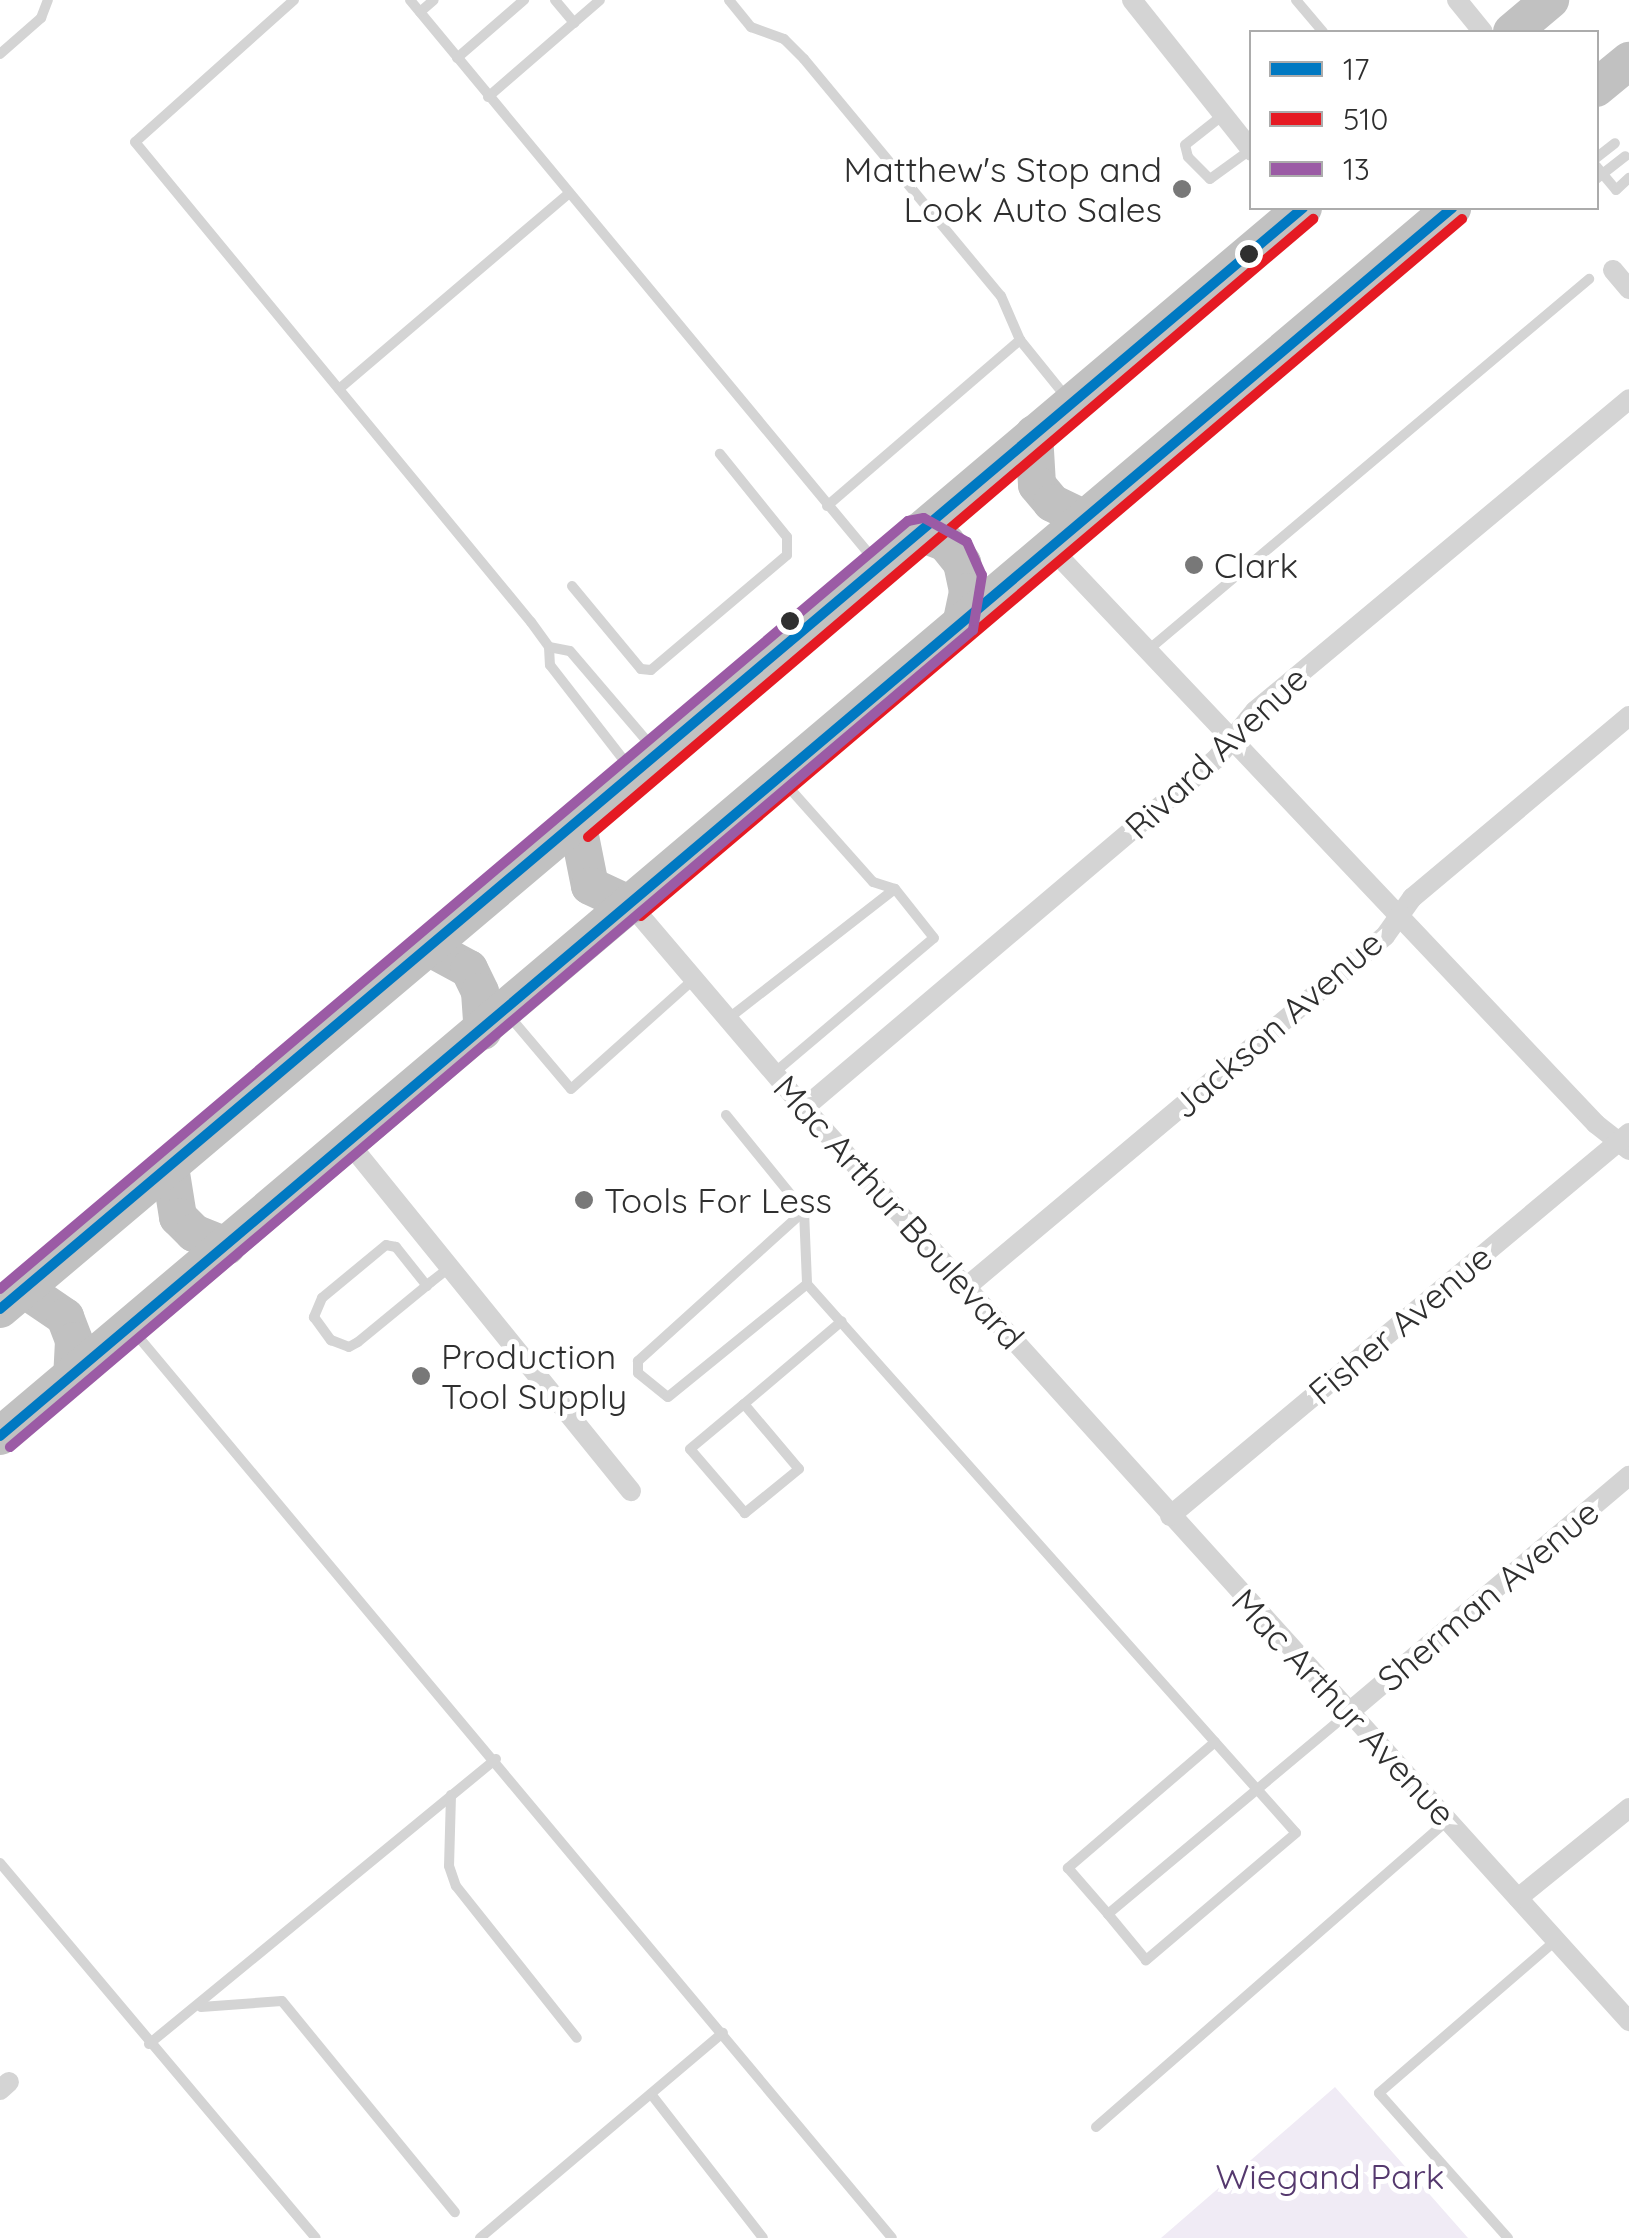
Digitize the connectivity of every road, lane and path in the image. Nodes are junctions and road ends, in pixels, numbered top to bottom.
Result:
1 (48, 0) edge
2 (294, 0) edge
3 (410, 0) edge
4 (434, 0) edge
5 (524, 0) edge
6 (555, 0) edge
7 (600, 0) edge
8 (729, 0) edge
9 (1132, 0) edge
10 (1296, 0) edge
11 (1457, 0) edge
12 (420, 12) junction
13 (574, 22) junction
14 (1320, 30) edge
15 (1482, 30) edge
16 (0, 54) edge
17 (456, 58) junction
18 (488, 97) junction
19 (1223, 115) junction
20 (1615, 143) dead end
21 (1249, 148) edge
22 (1249, 151) edge
23 (1599, 156) edge
24 (1625, 156) dead end
25 (1599, 173) edge
26 (1629, 178) edge
27 (566, 195) junction
28 (1298, 210) edge
29 (1433, 211) edge
30 (1613, 270) dead end
31 (1589, 279) dead end
32 (1629, 290) edge
33 (1020, 340) junction
34 (339, 389) junction
35 (1629, 398) edge
36 (1071, 402) junction
37 (1034, 434) junction
38 (720, 454) dead end
39 (827, 506) junction
40 (1083, 518) junction
41 (918, 532) junction
42 (1049, 546) junction
43 (879, 566) junction
44 (572, 586) dead end
45 (962, 620) junction
46 (550, 647) junction
47 (1147, 650) junction
48 (1629, 716) edge
49 (1230, 739) junction
50 (647, 766) junction
51 (780, 778) junction
52 (578, 826) junction
53 (896, 889) junction
54 (631, 906) junction
55 (1396, 914) junction
56 (432, 949) junction
57 (694, 979) junction
58 (729, 1018) junction
59 (495, 1021) junction
60 (774, 1073) junction
61 (804, 1108) junction
62 (726, 1116) dead end
63 (1626, 1141) edge
64 (349, 1144) junction
65 (170, 1168) junction
66 (804, 1211) junction
67 (226, 1246) junction
68 (450, 1267) junction
69 (807, 1284) junction
70 (427, 1286) junction
71 (965, 1288) junction
72 (12, 1299) edge
73 (842, 1321) junction
74 (130, 1327) junction
75 (72, 1375) junction
76 (744, 1404) junction
77 (0, 1436) edge
78 (1629, 1476) edge
79 (632, 1491) dead end
80 (1170, 1516) junction
81 (1347, 1714) junction
82 (1215, 1742) junction
83 (496, 1760) junction
84 (1257, 1787) junction
85 (452, 1795) junction
86 (1629, 1808) edge
87 (1448, 1821) junction
88 (0, 1863) edge
89 (1518, 1898) junction
90 (1108, 1914) junction
91 (1555, 1941) junction
92 (197, 2008) junction
93 (1629, 2021) edge
94 (723, 2034) junction
95 (576, 2038) dead end
96 (150, 2044) junction
97 (651, 2094) junction
98 (1096, 2127) dead end
99 (455, 2212) dead end
100 (486, 2236) edge
101 (316, 2238) edge
102 (763, 2238) edge
103 (892, 2238) edge
104 (1508, 2238) edge

1 - 16 lane
2 - 34 lane
3 - 12 lane
4 - 12 lane
5 - 17 lane
6 - 13 lane
7 - 13 lane
8 - 33 lane
9 - 19 street
10 - 14 lane
11 - 15 street
12 - 17 lane
13 - 18 lane
17 - 18 lane
18 - 27 lane
19 - 21 street
19 - 22 lane
20 - 23 lane
24 - 25 lane
25 - 26 lane
27 - 34 lane
27 - 39 lane
28 - 36 highway
29 - 40 highway
30 - 32 street
31 - 47 lane
33 - 36 lane
33 - 39 lane
34 - 46 lane
35 - 49 street, Rivard Avenue
36 - 37 highway
37 - 40 highway
37 - 41 highway
38 - 44 lane
39 - 43 lane
40 - 42 highway
41 - 43 highway
41 - 45 highway
42 - 45 highway
42 - 47 street
43 - 50 highway
45 - 51 highway
46 - 50 lane
46 - 50 lane
47 - 49 street
48 - 55 street, Jackson Avenue
49 - 55 street
49 - 61 street, Rivard Avenue
50 - 52 highway
51 - 53 lane
51 - 54 highway
52 - 54 highway
52 - 56 highway
53 - 58 lane
53 - 60 lane
54 - 57 street, Mac Arthur Boulevard
54 - 59 highway
55 - 63 street
55 - 71 street, Jackson Avenue
56 - 59 highway
56 - 65 highway
57 - 58 street, Mac Arthur Boulevard
57 - 59 lane
58 - 60 street, Mac Arthur Boulevard
59 - 64 highway
60 - 61 street, Mac Arthur Boulevard
61 - 71 street, Mac Arthur Boulevard
62 - 66 lane
63 - 80 street, Fisher Avenue
64 - 67 highway
64 - 68 street
65 - 67 highway
65 - 72 highway
66 - 69 lane
66 - 69 lane
67 - 74 highway
68 - 70 lane
68 - 79 street
69 - 73 lane
70 - 70 lane
71 - 80 street, Mac Arthur Boulevard
72 - 75 highway
73 - 76 lane
73 - 82 lane
74 - 75 highway
74 - 83 lane
75 - 77 highway
76 - 76 lane
78 - 81 street, Sherman Avenue
80 - 81 street, Mac Arthur Avenue
81 - 84 lane
81 - 87 street, Mac Arthur Avenue
82 - 84 lane
82 - 90 lane
83 - 85 lane
83 - 94 lane
84 - 90 lane
84 - 90 lane
85 - 92 lane
85 - 95 lane
86 - 89 street
87 - 89 street, Mac Arthur Avenue
87 - 98 lane
88 - 96 lane
89 - 91 street
91 - 93 street
91 - 104 lane
92 - 96 lane
92 - 99 lane
94 - 97 lane
94 - 103 lane
96 - 101 lane
97 - 100 lane
97 - 102 lane

